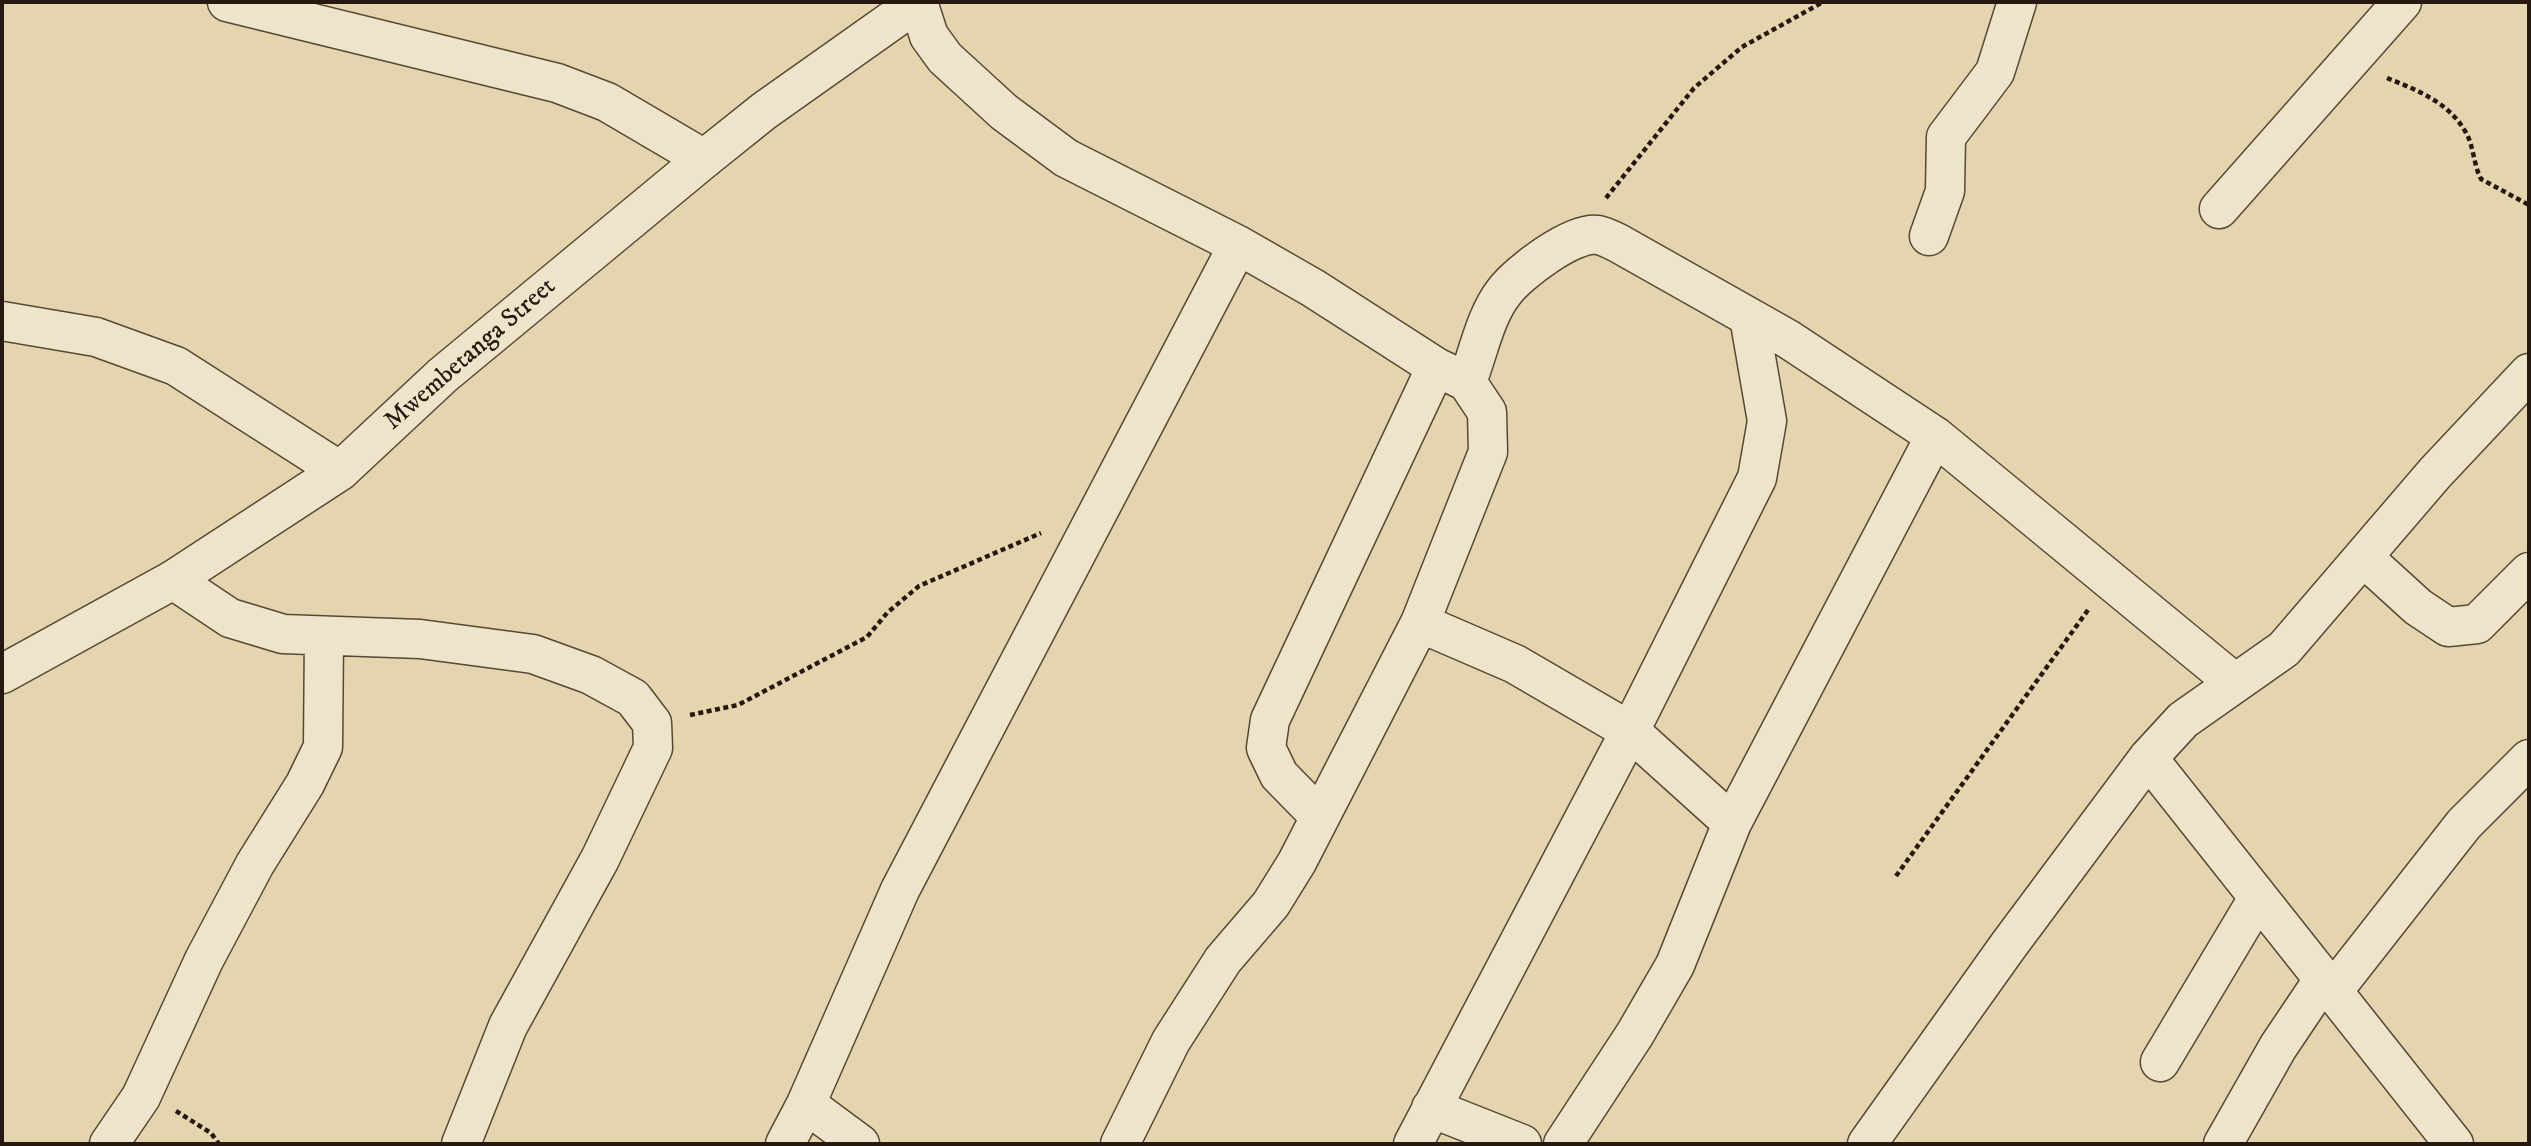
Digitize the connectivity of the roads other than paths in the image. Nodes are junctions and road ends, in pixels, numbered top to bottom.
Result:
1 (227, 2) edge
2 (918, 2) edge
3 (2017, 2) edge
4 (2402, 2) edge
5 (704, 159) junction
6 (2219, 209) dead end
7 (1929, 236) dead end
8 (1238, 245) junction
9 (1749, 317) junction
10 (2, 321) edge
11 (2529, 373) edge
12 (1451, 374) junction
13 (1935, 436) junction
14 (340, 471) junction
15 (2363, 557) junction
16 (2529, 572) edge
17 (173, 580) junction
18 (1420, 623) junction
19 (324, 636) junction
20 (2, 674) edge
21 (2235, 683) junction
22 (1630, 732) junction
23 (2148, 758) junction
24 (2529, 759) edge
25 (1320, 817) junction
26 (1732, 823) junction
27 (2258, 898) junction
28 (2328, 986) junction
29 (2160, 1062) dead end
30 (806, 1104) junction
31 (1432, 1108) junction
32 (109, 1144) edge
33 (461, 1144) edge
34 (785, 1144) edge
35 (860, 1144) edge
36 (1120, 1144) edge
37 (1413, 1144) edge
38 (1522, 1144) edge
39 (1563, 1144) edge
40 (1867, 1144) edge
41 (2223, 1144) edge
42 (2454, 1144) edge

1 - 5 street
2 - 5 street, Mwembetanga Street
2 - 8 street
3 - 7 street
4 - 6 street
5 - 14 street, Mwembetanga Street
8 - 12 street
8 - 30 street
9 - 12 street
9 - 13 street
9 - 22 street
10 - 14 street
11 - 15 street
12 - 18 street
12 - 25 street
13 - 21 street
13 - 26 street
14 - 17 street, Mwembetanga Street
15 - 16 street
15 - 21 street
17 - 19 street
17 - 20 street, Mwembetanga Street
18 - 22 street
18 - 25 street
19 - 32 street
19 - 33 street
21 - 23 street
22 - 26 street
22 - 31 street
23 - 27 street
23 - 40 street
24 - 28 street
25 - 36 street
26 - 39 street
27 - 28 street
27 - 29 street
28 - 41 street
28 - 42 street
30 - 34 street
30 - 35 street
31 - 37 street
31 - 38 street

